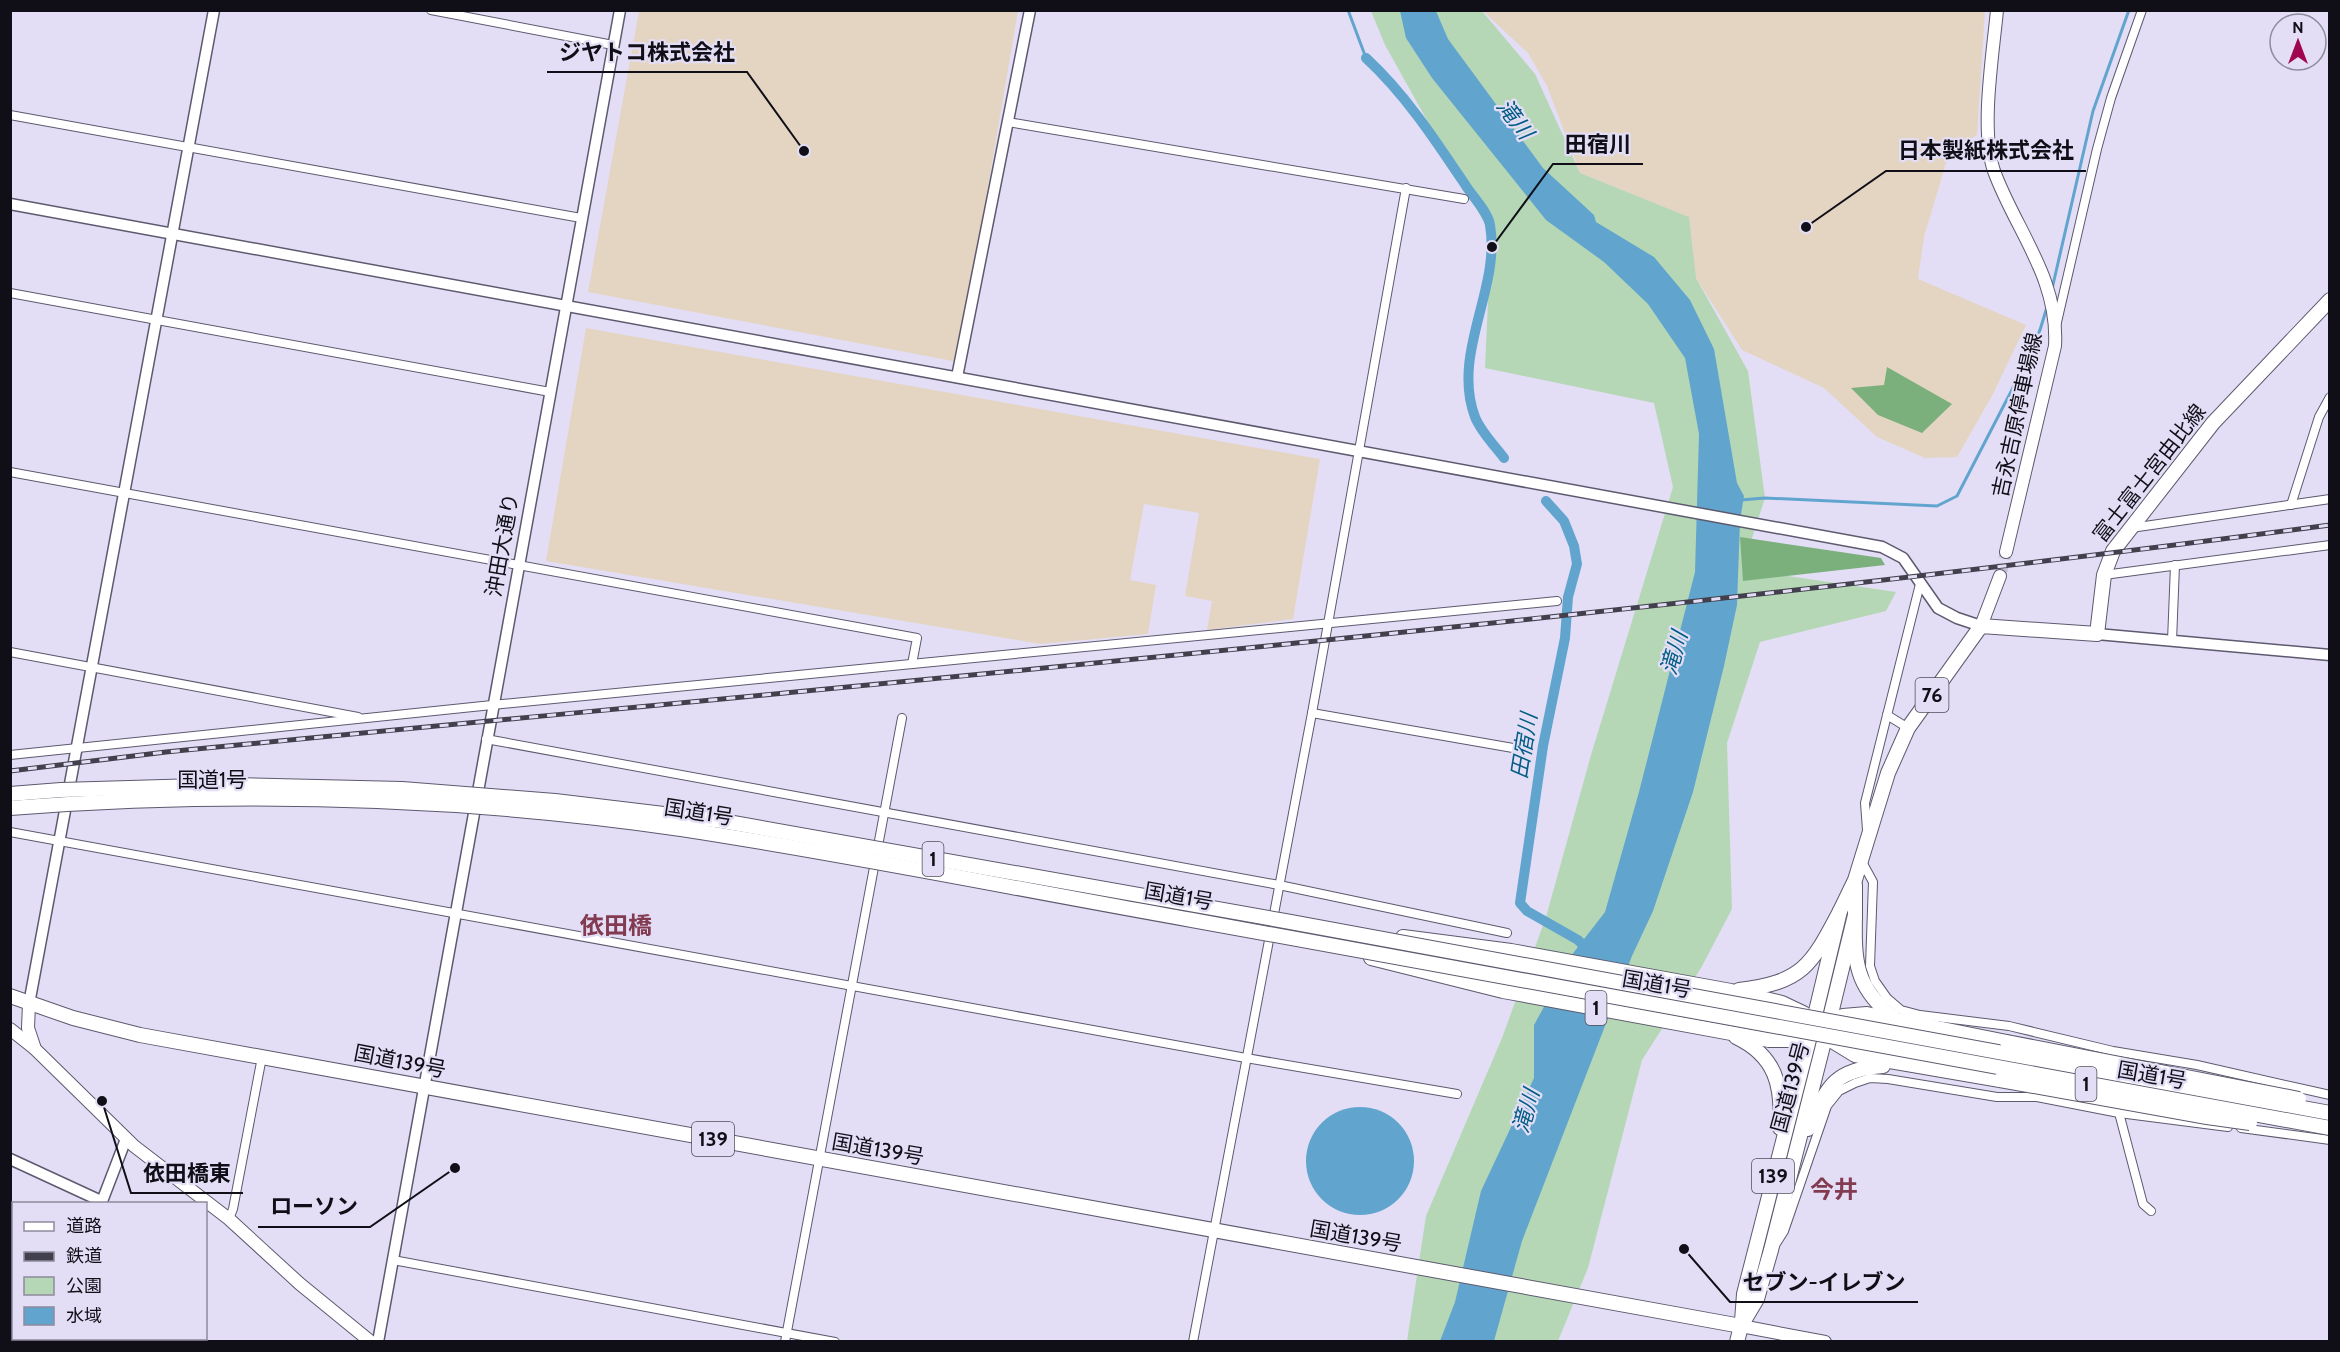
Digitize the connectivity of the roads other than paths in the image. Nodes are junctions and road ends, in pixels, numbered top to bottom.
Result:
1 (214, 10) edge
2 (431, 10) edge
3 (620, 10) edge
4 (1030, 10) edge
5 (1997, 10) edge
6 (2142, 10) edge
7 (613, 45) junction
8 (10, 115) edge
9 (1008, 122) junction
10 (189, 146) junction
11 (1406, 188) junction
12 (1464, 200) dead end
13 (10, 204) edge
14 (581, 218) junction
15 (173, 233) junction
16 (10, 293) edge
17 (2330, 300) edge
18 (565, 305) junction
19 (158, 320) junction
20 (2056, 326) junction
21 (957, 377) junction
22 (550, 392) junction
23 (2330, 397) edge
24 (1357, 449) junction
25 (10, 472) edge
26 (125, 493) junction
27 (2330, 499) edge
28 (2291, 505) junction
29 (2130, 529) junction
30 (2330, 545) edge
31 (2006, 552) tunnel mouth
32 (518, 565) junction
33 (2175, 565) junction
34 (2104, 575) junction
35 (2000, 576) tunnel mouth
36 (1920, 584) junction
37 (1557, 601) dead end
38 (1327, 623) junction
39 (1981, 626) junction
40 (2097, 634) junction
41 (2172, 641) junction
42 (10, 652) edge
43 (2330, 655) edge
44 (912, 664) junction
45 (92, 667) junction
46 (492, 705) junction
47 (1312, 712) junction
48 (1887, 715) junction
49 (902, 718) dead end
50 (368, 719) junction
51 (1908, 728) junction
52 (486, 739) junction
53 (78, 747) junction
54 (1513, 748) dead end
55 (10, 755) edge
56 (10, 794) edge
57 (10, 808) edge
58 (885, 813) junction
59 (10, 832) edge
60 (1868, 840) junction
61 (61, 842) junction
62 (1862, 860) junction
63 (1855, 880) junction
64 (1279, 885) junction
65 (1840, 911) junction
66 (455, 914) junction
67 (1855, 915) junction
68 (1286, 921) junction
69 (1507, 933) dead end
70 (1284, 937) junction
71 (852, 987) junction
72 (1731, 991) junction
73 (10, 996) edge
74 (29, 1004) junction
75 (1896, 1019) junction
76 (10, 1029) edge
77 (1819, 1029) junction
78 (1724, 1032) junction
79 (35, 1049) junction
80 (262, 1057) junction
81 (1246, 1058) junction
82 (1900, 1065) junction
83 (424, 1088) junction
84 (1457, 1094) dead end
85 (2330, 1095) edge
86 (2330, 1107) edge
87 (2118, 1111) junction
88 (2330, 1113) edge
89 (2330, 1130) edge
90 (126, 1139) junction
91 (2330, 1140) edge
92 (1777, 1157) junction
93 (10, 1158) edge
94 (819, 1160) junction
95 (1792, 1162) junction
96 (101, 1202) edge
97 (2151, 1211) dead end
98 (229, 1219) junction
99 (1214, 1232) junction
100 (1771, 1250) junction
101 (393, 1260) junction
102 (1741, 1326) junction
103 (786, 1337) edge
104 (371, 1341) edge
105 (378, 1341) edge
106 (835, 1341) edge
107 (1193, 1341) edge
108 (1737, 1341) edge
109 (1825, 1341) edge

1 - 10 street
2 - 7 street
3 - 7 street, 沖田大通り
4 - 9 street
5 - 20 main road, 吉永吉原停車場線
6 - 20 street
7 - 14 street, 沖田大通り
8 - 10 street
9 - 11 street
9 - 21 street
10 - 14 street
10 - 15 street
11 - 12 street
11 - 24 street
13 - 15 street
14 - 18 street, 沖田大通り
15 - 18 street
15 - 19 street
16 - 19 street
17 - 29 main road, 富士富士宮由比線
18 - 21 street
18 - 22 street, 沖田大通り
19 - 22 street
19 - 26 street
20 - 31 main road, 吉永吉原停車場線
21 - 24 street
22 - 32 street, 沖田大通り
23 - 28 street
24 - 36 street
24 - 38 street
25 - 26 street
26 - 32 street
26 - 45 street
27 - 28 street
28 - 29 street
29 - 34 main road, 富士富士宮由比線
30 - 33 street
32 - 44 street
32 - 46 street, 沖田大通り
33 - 34 street
33 - 41 street
34 - 40 main road, 富士富士宮由比線
35 - 39 main road
36 - 39 street
36 - 48 street
37 - 38 street
38 - 44 street
38 - 47 street
39 - 40 main road
39 - 51 main road, 76
40 - 41 street
41 - 43 street
42 - 45 street
44 - 46 street
45 - 50 street
45 - 53 street
46 - 50 street
46 - 52 street, 沖田大通り
47 - 54 street
47 - 64 street
48 - 51 street
48 - 60 street
49 - 58 street
50 - 53 street
51 - 60 main road, 76
52 - 58 street
52 - 66 street, 沖田大通り
53 - 55 street
53 - 61 street
56 - 68 main road, 国道1号 / 1, bridge
57 - 70 main road, 国道1号 / 1, bridge
58 - 64 street
58 - 71 street
59 - 61 street
60 - 62 main road, 76
61 - 66 street
61 - 74 street
62 - 63 main road, 76
62 - 85 street
63 - 65 main road, 76
63 - 67 main road, 76
64 - 69 street
64 - 81 street
65 - 72 main road, 1
65 - 77 main road, 76
66 - 71 street
66 - 83 street, 沖田大通り
67 - 75 main road, 1
67 - 77 main road, 76
68 - 72 main road, 1, bridge
68 - 88 main road, 国道1号 / 1, bridge
70 - 78 main road, 1, bridge
70 - 89 main road, 国道1号 / 1, bridge
71 - 81 street
71 - 94 street
72 - 77 main road, 1
73 - 74 main road, 国道139号 / 139
74 - 79 main road
74 - 80 main road, 国道139号 / 139
75 - 77 main road, 1
75 - 86 main road, 1, bridge
76 - 79 main road
77 - 78 main road, 1
77 - 82 main road, 1
77 - 92 main road, 国道139号 / 139
77 - 95 main road, 国道139号 / 139
78 - 92 main road, 1
79 - 90 main road
80 - 83 main road, 国道139号 / 139
80 - 98 street
81 - 84 street
81 - 99 street
82 - 89 main road, 1, bridge
82 - 95 main road, 1
83 - 94 main road, 国道139号 / 139
83 - 101 street, 沖田大通り
87 - 91 street
87 - 97 street
87 - 100 street
90 - 96 street
90 - 98 main road
92 - 102 main road, 国道139号 / 139
93 - 96 street
94 - 99 main road, 国道139号 / 139
94 - 103 street
95 - 100 main road, 国道139号 / 139
98 - 104 main road
99 - 102 main road, 国道139号 / 139
99 - 107 street
100 - 102 main road, 国道139号 / 139
101 - 103 street
101 - 105 street, 沖田大通り
102 - 108 main road
102 - 109 main road
103 - 106 street

